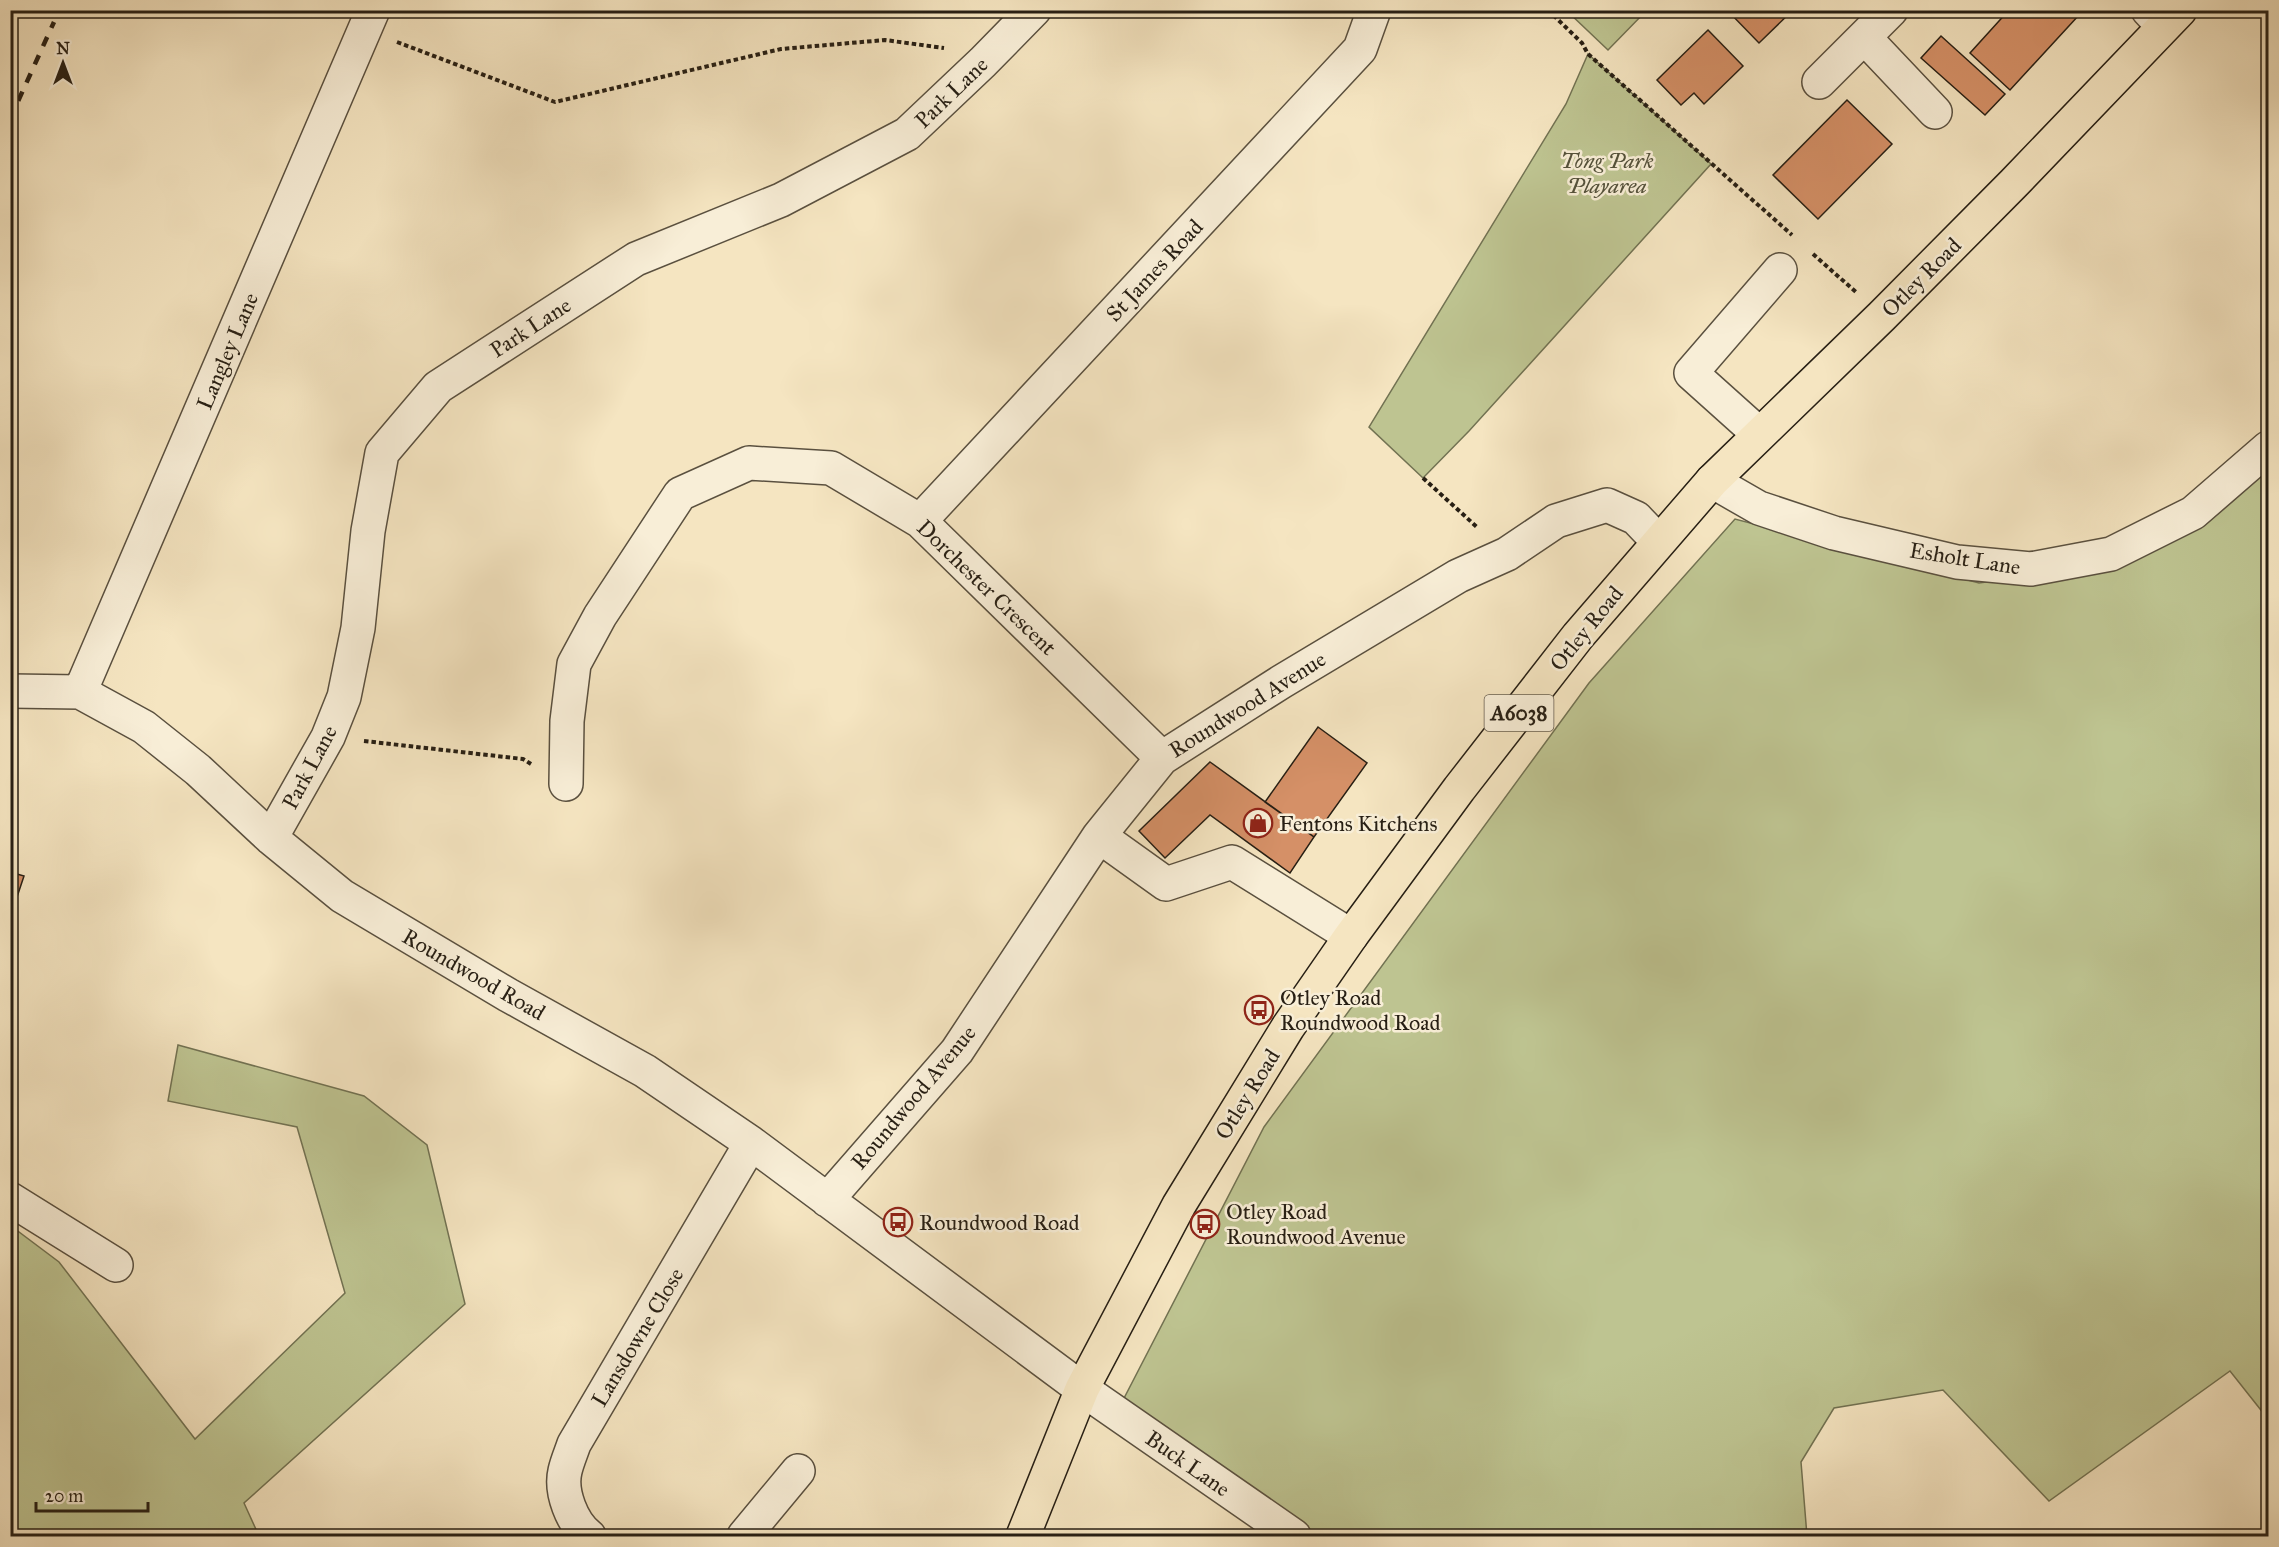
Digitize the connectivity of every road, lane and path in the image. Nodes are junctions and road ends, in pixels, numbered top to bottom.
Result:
1 (1034, 10) edge
2 (1374, 10) edge
3 (1548, 10) edge
4 (1891, 10) edge
5 (2163, 16) edge
6 (369, 20) edge
7 (1864, 37) junction
8 (983, 62) junction
9 (1819, 82) dead end
10 (1935, 112) dead end
11 (1796, 240) dead end
12 (1805, 247) dead end
13 (1780, 270) dead end
14 (1882, 316) junction
15 (1759, 434) junction
16 (2268, 448) edge
17 (1424, 478) dead end
18 (1712, 481) junction
19 (920, 521) junction
20 (1658, 542) junction
21 (1507, 554) junction
22 (10, 691) edge
23 (80, 692) junction
24 (328, 737) junction
25 (1162, 758) junction
26 (566, 784) joint
27 (1099, 836) junction
28 (271, 838) junction
29 (1351, 936) junction
30 (751, 1143) junction
31 (10, 1199) edge
32 (827, 1200) junction
33 (116, 1265) dead end
34 (1082, 1389) junction
35 (798, 1471) dead end
36 (589, 1536) edge
37 (744, 1536) edge
38 (1023, 1536) edge
39 (1294, 1536) edge

1 - 8 street, Park Lane
2 - 19 street, St James Road
3 - 11 path
4 - 7 street
5 - 14 main road, Otley Road / A6038
6 - 8 path
6 - 23 street, Langley Lane
7 - 9 street
7 - 10 street
8 - 24 street, Park Lane
12 - 14 path
13 - 15 street
14 - 15 main road, Otley Road / A6038
15 - 18 main road, Otley Road / A6038
16 - 18 street, Esholt Lane
17 - 21 path
18 - 20 main road, Otley Road / A6038
19 - 25 street, Dorchester Crescent
19 - 26 street, Dorchester Crescent
20 - 21 street, Roundwood Avenue
20 - 29 main road, Otley Road / A6038
21 - 25 street, Roundwood Avenue
22 - 23 street, Roundwood Road
23 - 28 street, Roundwood Road
24 - 26 path
24 - 28 street, Park Lane
25 - 27 street, Roundwood Avenue
27 - 29 street
27 - 32 street, Roundwood Avenue
28 - 30 street, Roundwood Road
29 - 34 main road, Otley Road / A6038
30 - 32 street, Roundwood Road
30 - 36 street, Lansdowne Close
31 - 33 street
32 - 34 street, Roundwood Road
34 - 38 main road, Otley Road / A6038
34 - 39 street, Buck Lane
35 - 37 street

